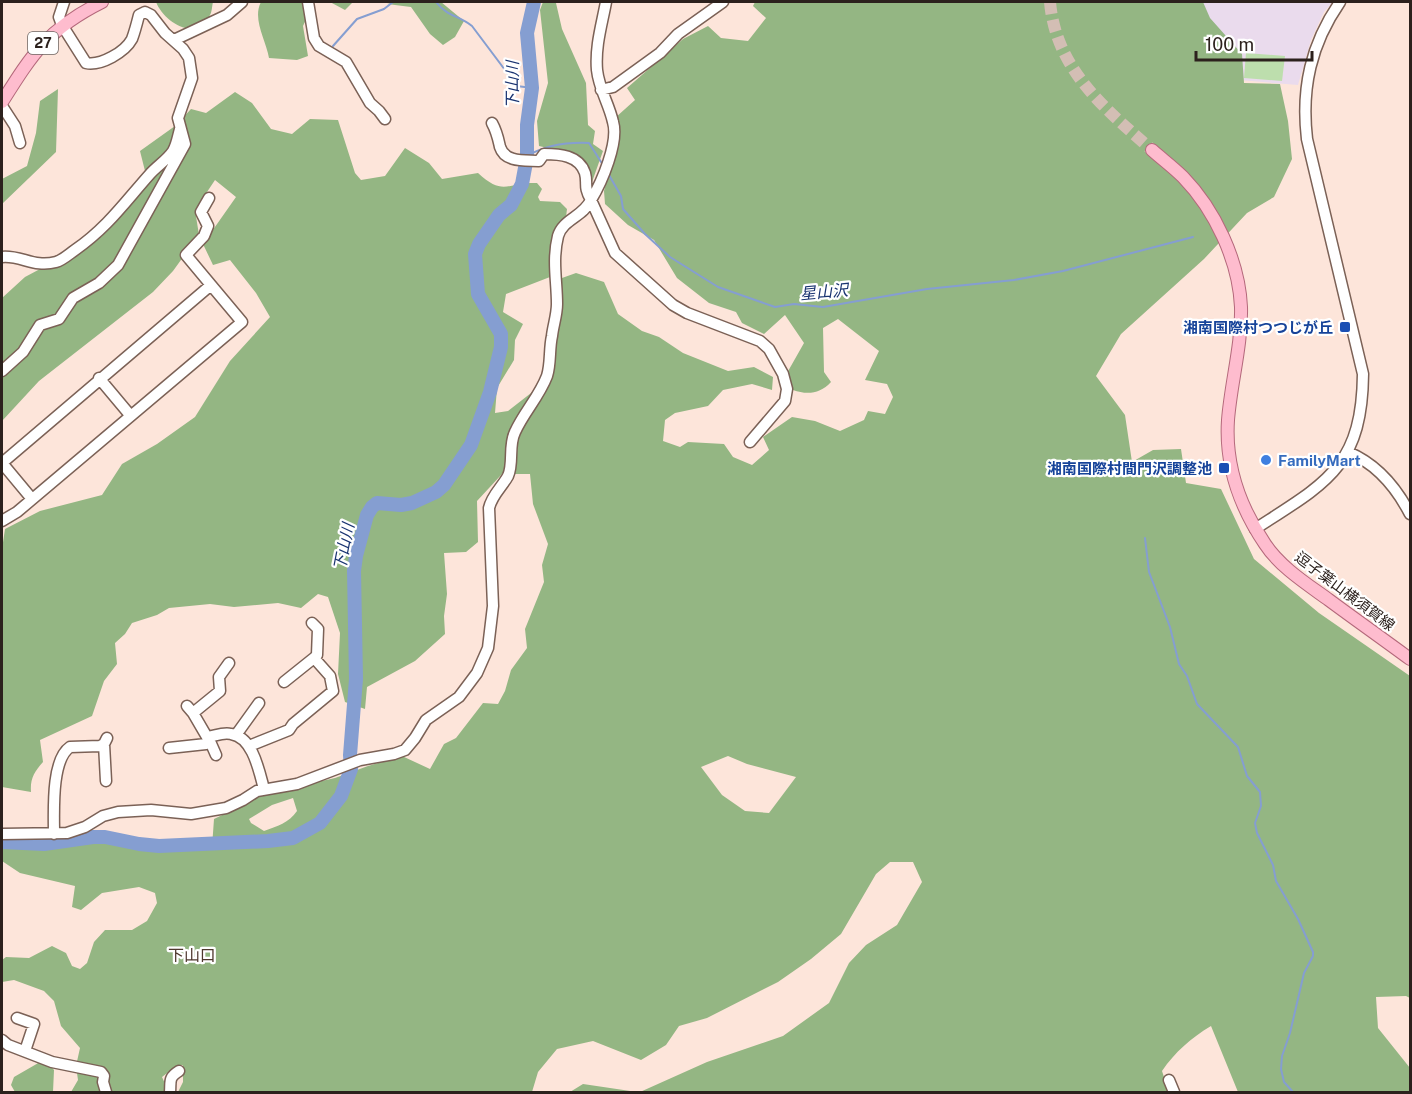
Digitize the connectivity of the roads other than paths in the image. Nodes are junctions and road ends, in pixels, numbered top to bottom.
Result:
1 (64, 2) edge
2 (102, 2) edge
3 (242, 2) edge
4 (308, 2) edge
5 (606, 2) edge
6 (723, 2) edge
7 (1340, 2) edge
8 (62, 25) junction
9 (174, 40) junction
10 (601, 90) junction
11 (2, 104) edge
12 (385, 119) dead end
13 (492, 123) dead end
14 (180, 125) junction
15 (20, 143) dead end
16 (1152, 150) tunnel mouth
17 (593, 197) junction
18 (209, 198) dead end
19 (2, 257) edge
20 (211, 285) junction
21 (2, 370) edge
22 (99, 378) junction
23 (130, 415) junction
24 (750, 442) dead end
25 (1347, 452) junction
26 (2, 463) edge
27 (32, 499) junction
28 (1410, 514) edge
29 (2, 521) edge
30 (1255, 529) junction
31 (312, 623) dead end
32 (314, 658) junction
33 (1410, 659) edge
34 (229, 663) dead end
35 (284, 682) dead end
36 (259, 703) dead end
37 (236, 735) junction
38 (210, 738) junction
39 (249, 746) junction
40 (169, 748) dead end
41 (216, 755) dead end
42 (106, 781) dead end
43 (264, 789) junction
44 (2, 834) edge
45 (54, 834) junction
46 (17, 1018) dead end
47 (2, 1040) edge
48 (26, 1052) junction
49 (179, 1071) dead end
50 (1169, 1080) dead end
51 (106, 1092) edge
52 (170, 1092) edge
53 (1174, 1092) edge

1 - 8 street
2 - 8 main road, 27
3 - 9 street
4 - 12 street
5 - 10 street
6 - 10 street
7 - 25 street
8 - 9 street
8 - 11 main road, 27
9 - 14 street
10 - 17 street
11 - 15 street
13 - 17 street
14 - 19 street
14 - 21 street
16 - 30 main road, 逗子葉山横須賀線
17 - 24 street
17 - 43 street
18 - 20 street
20 - 22 street
20 - 23 street
22 - 23 street
22 - 26 street
23 - 27 street
25 - 28 street
25 - 30 street
26 - 27 street
27 - 29 street
30 - 33 main road, 逗子葉山横須賀線
31 - 32 street
32 - 35 street
32 - 39 street
34 - 38 street
36 - 37 street
37 - 38 street
37 - 39 street
38 - 40 street
38 - 41 street
39 - 43 street
42 - 45 street
43 - 45 street
44 - 45 street
46 - 48 street
47 - 48 street
48 - 51 street
49 - 52 street
50 - 53 street

